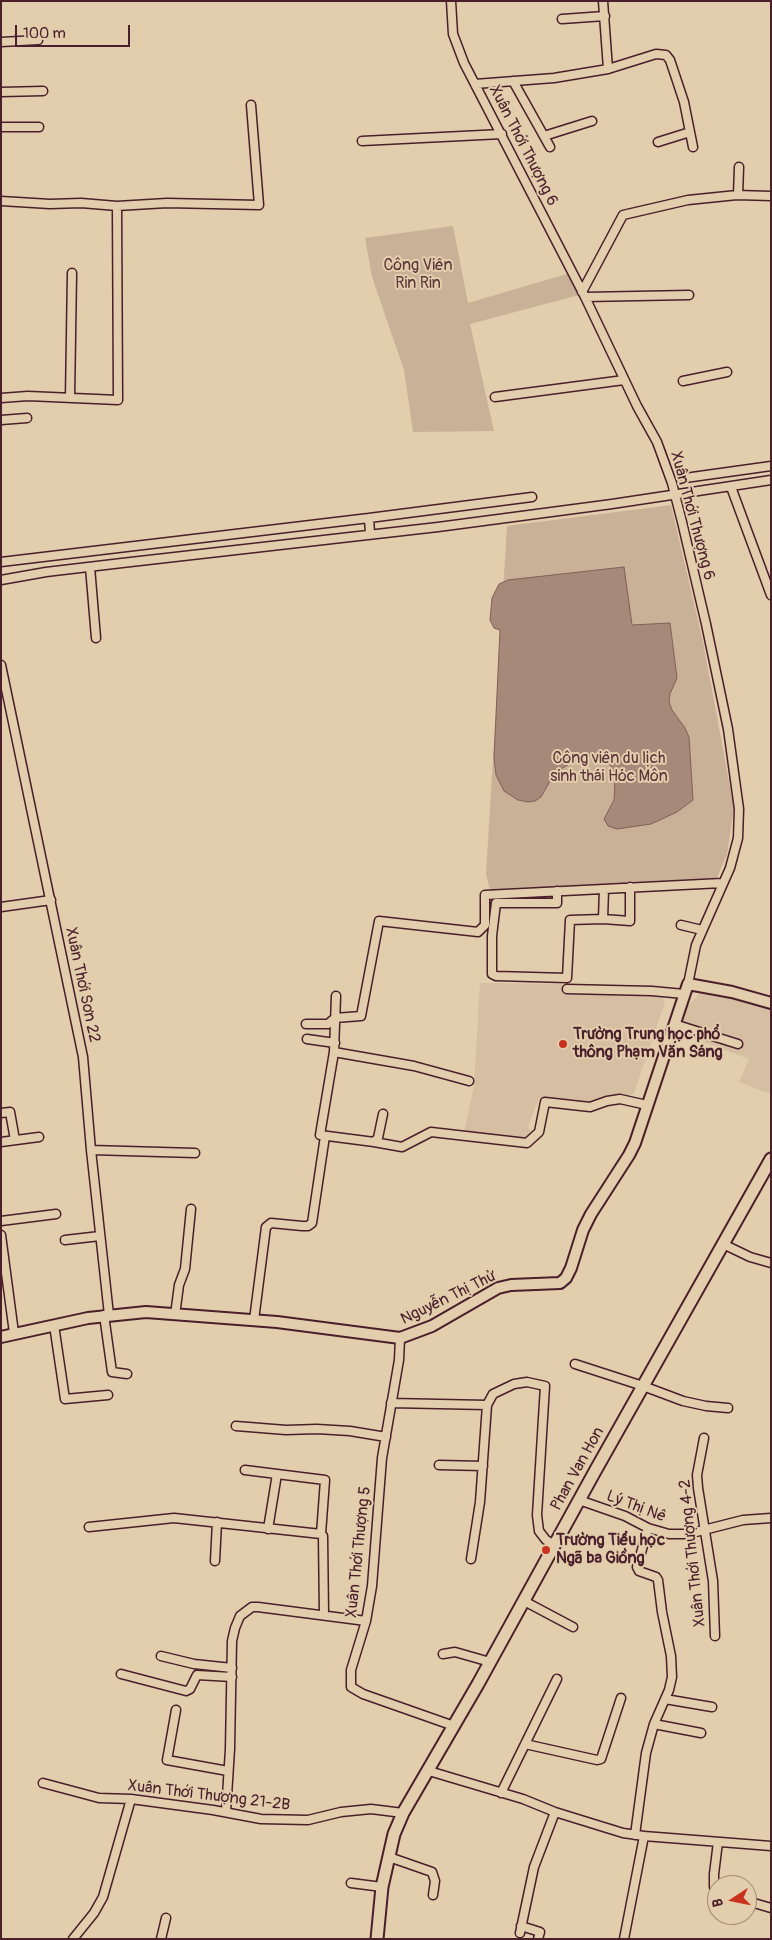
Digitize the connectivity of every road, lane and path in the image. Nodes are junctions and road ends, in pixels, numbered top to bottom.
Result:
1 (450, 1) edge
2 (603, 1) edge
3 (605, 16) junction
4 (562, 19) dead end
5 (38, 40) dead end
6 (1, 42) edge
7 (608, 69) junction
8 (513, 81) junction
9 (475, 84) junction
10 (42, 91) dead end
11 (1, 92) edge
12 (251, 106) dead end
13 (592, 121) dead end
14 (1, 127) edge
15 (39, 127) dead end
16 (690, 132) junction
17 (502, 134) junction
18 (544, 136) junction
19 (362, 141) dead end
20 (658, 142) dead end
21 (693, 147) dead end
22 (550, 148) dead end
23 (739, 167) dead end
24 (738, 195) junction
25 (771, 196) edge
26 (1, 201) edge
27 (117, 206) junction
28 (72, 273) dead end
29 (584, 294) junction
30 (689, 295) dead end
31 (727, 372) dead end
32 (624, 380) junction
33 (683, 381) dead end
34 (1, 398) edge
35 (70, 398) junction
36 (495, 398) dead end
37 (26, 418) dead end
38 (1, 420) edge
39 (771, 466) edge
40 (685, 478) dead end
41 (771, 480) edge
42 (731, 487) junction
43 (674, 495) junction
44 (532, 497) dead end
45 (369, 518) junction
46 (370, 534) junction
47 (1, 562) edge
48 (90, 567) junction
49 (1, 580) edge
50 (771, 595) edge
51 (96, 638) dead end
52 (1, 665) edge
53 (722, 883) junction
54 (630, 887) junction
55 (604, 889) junction
56 (557, 892) junction
57 (51, 900) junction
58 (1, 907) edge
59 (603, 919) junction
60 (681, 925) dead end
61 (702, 930) junction
62 (688, 984) junction
63 (566, 989) dead end
64 (684, 994) junction
65 (336, 996) dead end
66 (771, 1003) edge
67 (335, 1018) junction
68 (306, 1024) dead end
69 (674, 1024) junction
70 (307, 1039) dead end
71 (335, 1043) junction
72 (738, 1044) dead end
73 (334, 1052) junction
74 (470, 1081) dead end
75 (647, 1105) junction
76 (1, 1113) edge
77 (382, 1114) dead end
78 (325, 1136) junction
79 (39, 1137) dead end
80 (15, 1140) junction
81 (1, 1142) edge
82 (374, 1142) junction
83 (91, 1150) junction
84 (195, 1153) dead end
85 (771, 1159) edge
86 (191, 1209) dead end
87 (56, 1214) dead end
88 (1, 1221) edge
89 (1, 1236) edge
90 (100, 1236) junction
91 (65, 1240) dead end
92 (723, 1244) junction
93 (771, 1263) edge
94 (5, 1298) edge
95 (106, 1315) junction
96 (175, 1315) junction
97 (254, 1320) junction
98 (54, 1325) junction
99 (14, 1333) junction
100 (1, 1337) edge
101 (400, 1338) junction
102 (575, 1364) dead end
103 (127, 1374) dead end
104 (643, 1386) junction
105 (108, 1394) dead end
106 (391, 1403) junction
107 (486, 1405) junction
108 (728, 1408) dead end
109 (236, 1426) dead end
110 (386, 1436) junction
111 (704, 1438) dead end
112 (439, 1464) dead end
113 (483, 1466) junction
114 (245, 1470) dead end
115 (277, 1474) junction
116 (579, 1500) junction
117 (771, 1518) edge
118 (218, 1522) junction
119 (89, 1527) dead end
120 (268, 1528) junction
121 (648, 1528) junction
122 (704, 1531) junction
123 (321, 1534) junction
124 (555, 1545) junction
125 (472, 1559) dead end
126 (215, 1561) dead end
127 (524, 1601) junction
128 (324, 1615) junction
129 (366, 1620) junction
130 (573, 1627) dead end
131 (715, 1636) dead end
132 (443, 1654) dead end
133 (161, 1656) dead end
134 (490, 1662) junction
135 (232, 1668) junction
136 (121, 1674) dead end
137 (232, 1677) junction
138 (557, 1678) dead end
139 (620, 1698) dead end
140 (665, 1699) junction
141 (712, 1707) dead end
142 (176, 1710) dead end
143 (654, 1724) junction
144 (454, 1726) junction
145 (701, 1733) dead end
146 (525, 1744) junction
147 (228, 1771) junction
148 (429, 1771) junction
149 (43, 1783) dead end
150 (502, 1793) junction
151 (132, 1799) junction
152 (226, 1812) junction
153 (555, 1812) junction
154 (403, 1813) junction
155 (635, 1835) junction
156 (644, 1836) junction
157 (718, 1842) junction
158 (771, 1846) edge
159 (389, 1857) junction
160 (714, 1875) edge
161 (351, 1883) dead end
162 (382, 1887) junction
163 (433, 1895) dead end
164 (757, 1903) edge
165 (770, 1906) edge
166 (166, 1918) dead end
167 (73, 1939) edge
168 (161, 1939) edge
169 (377, 1939) edge
170 (538, 1939) edge
171 (624, 1939) edge

1 - 9 street, Xuân Thới Thượng 6
2 - 3 street
3 - 4 street
3 - 7 street
5 - 6 street
7 - 8 street
7 - 16 street
8 - 9 street
8 - 18 street
9 - 17 street, Xuân Thới Thượng 6
10 - 11 street
12 - 27 street
13 - 18 street
14 - 15 street
16 - 20 street
16 - 21 street
17 - 19 street
17 - 29 street, Xuân Thới Thượng 6
18 - 22 street
23 - 24 street
24 - 25 street
24 - 29 street
26 - 27 street
27 - 35 street
28 - 35 street
29 - 30 street
29 - 32 street, Xuân Thới Thượng 6
31 - 33 street
32 - 36 street
32 - 43 street, Xuân Thới Thượng 6
34 - 35 street
37 - 38 street
39 - 40 street
41 - 42 street
42 - 43 street
42 - 50 street
43 - 46 street
43 - 53 street, Xuân Thới Thượng 6
44 - 45 street
45 - 46 street
45 - 47 street
46 - 48 street
48 - 49 street
48 - 51 street
52 - 57 street, Xuân Thới Sơn 22
53 - 54 street
53 - 61 street, Xuân Thới Thượng 6
54 - 55 street
54 - 59 street
55 - 56 street
55 - 59 street
56 - 59 street
56 - 67 street
57 - 58 street
57 - 83 street, Xuân Thới Sơn 22
60 - 61 street
61 - 62 street, Xuân Thới Thượng 6
62 - 64 street, Nguyễn Thị Thử
62 - 66 street
63 - 64 street
64 - 69 street, Nguyễn Thị Thử
65 - 67 street
67 - 68 street
67 - 71 street
69 - 72 street
69 - 75 street, Nguyễn Thị Thử
70 - 71 street
71 - 73 street
73 - 74 street
73 - 78 street
75 - 82 street
75 - 101 street, Nguyễn Thị Thử
76 - 80 street
77 - 82 street
78 - 82 street
78 - 97 street
79 - 80 street
80 - 81 street
83 - 84 street
83 - 90 street, Xuân Thới Sơn 22
85 - 92 main road, Phan Van Hon
86 - 96 street
87 - 88 street
89 - 94 street
90 - 91 street
90 - 95 street, Xuân Thới Sơn 22
92 - 93 street
92 - 104 main road, Phan Van Hon
94 - 99 street
95 - 96 street, Nguyễn Thị Thử
95 - 98 street, Nguyễn Thị Thử
95 - 103 street, Xuân Thới Sơn 22
96 - 97 street, Nguyễn Thị Thử
97 - 101 street, Nguyễn Thị Thử
98 - 99 street, Nguyễn Thị Thử
98 - 105 street
99 - 100 street, Nguyễn Thị Thử
101 - 106 street, Xuân Thới Thượng 5
102 - 104 street
104 - 108 street
104 - 116 main road, Phan Van Hon
106 - 107 street
106 - 110 street, Xuân Thới Thượng 5
107 - 113 street
107 - 124 street
109 - 110 street
110 - 129 street, Xuân Thới Thượng 5
111 - 122 street, Xuân Thới Thượng 4-2
112 - 113 street
113 - 125 street
114 - 115 street
115 - 120 street
115 - 123 street
116 - 121 street, Lý Thị Nê
116 - 124 main road, Phan Van Hon
117 - 122 street, Lý Thị Nê
118 - 119 street
118 - 120 street
118 - 126 street
120 - 123 street
121 - 122 street, Lý Thị Nê
121 - 140 street
122 - 131 street, Xuân Thới Thượng 4-2
123 - 128 street
124 - 127 main road, Phan Van Hon
127 - 130 street
127 - 134 main road, Phan Van Hon
128 - 129 street
128 - 135 street
129 - 144 street, Xuân Thới Thượng 5
132 - 134 street
133 - 135 street
134 - 144 main road, Phan Van Hon
135 - 137 street
136 - 137 street
137 - 147 street
138 - 146 street
139 - 146 street
140 - 141 street
140 - 143 street
142 - 147 street
143 - 145 street
143 - 155 street
144 - 148 main road, Phan Van Hon
146 - 150 street
147 - 152 street
148 - 150 street
148 - 154 main road, Phan Van Hon
149 - 151 street, Xuân Thới Thượng 21-2B
150 - 153 street
151 - 152 street, Xuân Thới Thượng 21-2B
151 - 167 street
152 - 154 street, Xuân Thới Thượng 21-2B
153 - 155 street
153 - 170 street
154 - 159 main road, Phan Van Hon
155 - 156 street
156 - 157 street
156 - 171 street
157 - 158 street
157 - 160 street
159 - 162 main road, Phan Van Hon
159 - 163 street
161 - 162 street
162 - 169 main road, Phan Van Hon
164 - 165 street
166 - 168 street

